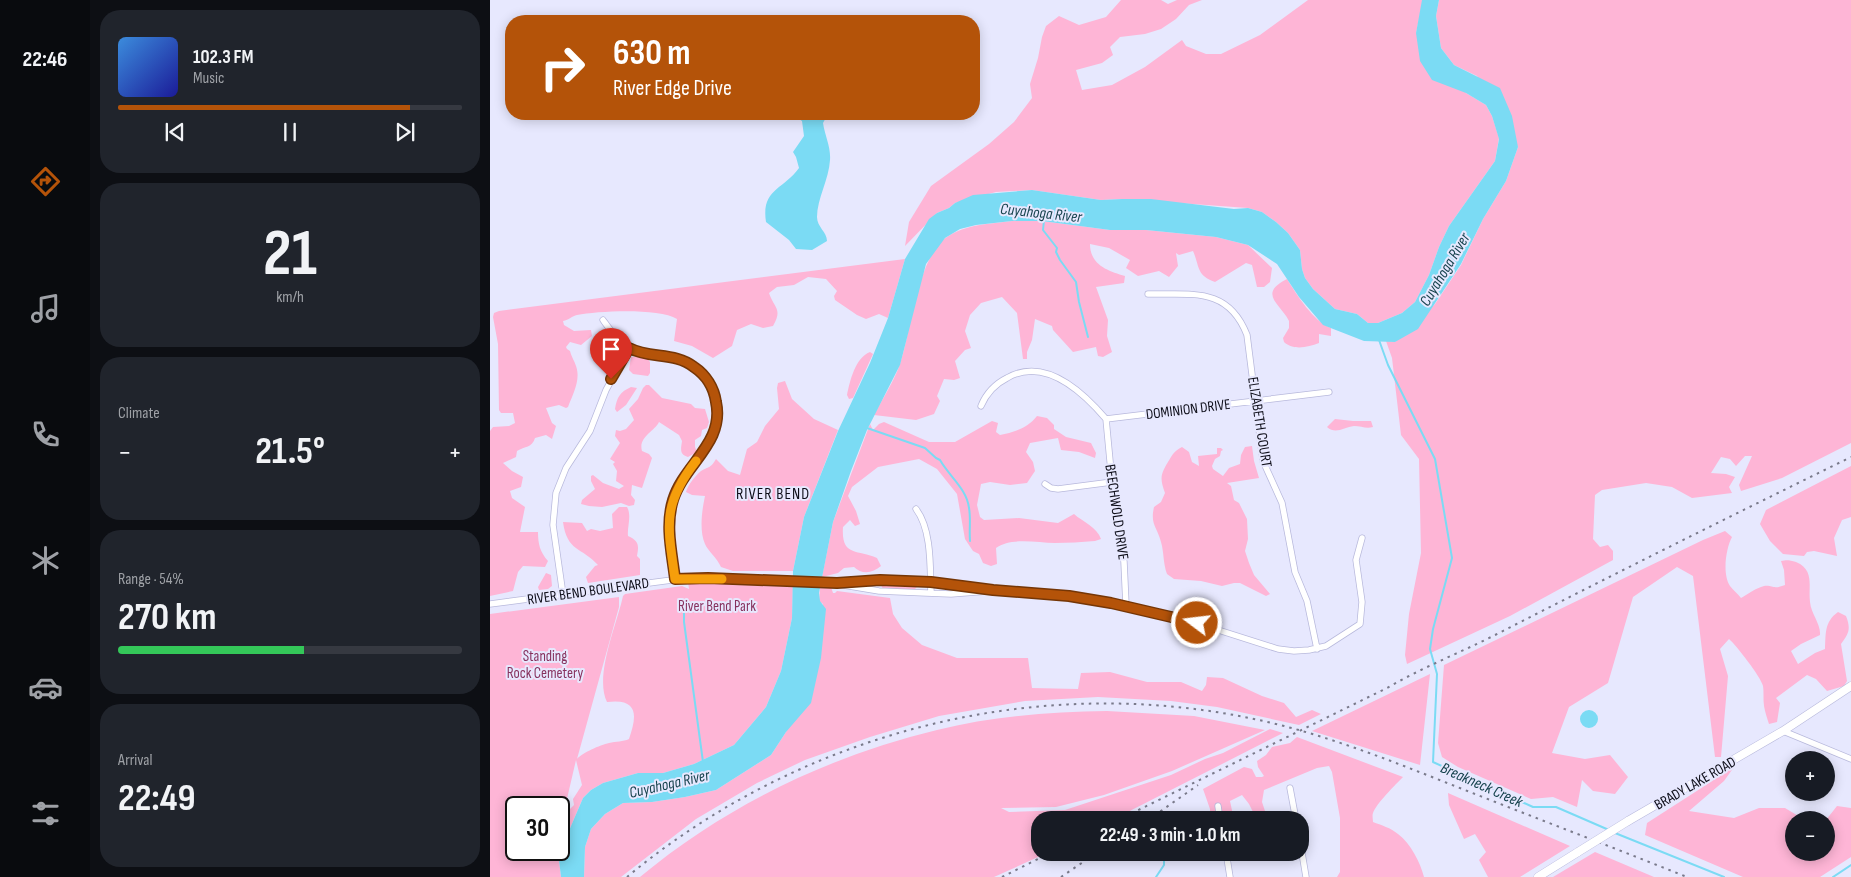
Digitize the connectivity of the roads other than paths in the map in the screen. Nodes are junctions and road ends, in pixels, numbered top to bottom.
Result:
1 (1148, 294) dead end
2 (603, 320) dead end
3 (629, 348) junction
4 (1329, 392) dead end
5 (1256, 401) junction
6 (981, 406) dead end
7 (1106, 419) junction
8 (1112, 482) junction
9 (1045, 484) dead end
10 (916, 509) dead end
11 (1362, 538) dead end
12 (675, 579) junction
13 (931, 582) junction
14 (834, 583) junction
15 (993, 590) junction
16 (931, 593) junction
17 (563, 595) junction
18 (490, 604) edge
19 (1126, 605) junction
20 (1317, 649) junction
21 (1851, 686) edge
22 (1783, 731) junction
23 (1851, 759) edge
24 (1290, 788) dead end
25 (1218, 806) dead end
26 (1219, 811) edge
27 (1294, 811) edge
28 (1227, 861) edge
29 (1303, 861) edge
30 (1230, 877) edge
31 (1306, 877) edge
32 (1538, 877) edge

1 - 5 street, ELIZABETH COURT
2 - 3 street
3 - 12 street
3 - 17 street
4 - 5 street, DOMINION DRIVE
5 - 7 street, DOMINION DRIVE
5 - 20 street, ELIZABETH COURT
6 - 7 street
7 - 8 street, BEECHWOLD DRIVE
8 - 9 street
8 - 19 street, BEECHWOLD DRIVE
10 - 13 street
11 - 20 street
12 - 14 street, RIVER BEND BOULEVARD
12 - 17 street, RIVER BEND BOULEVARD
13 - 14 street, RIVER BEND BOULEVARD
13 - 15 street, RIVER BEND BOULEVARD
13 - 16 street
14 - 16 street, RIVER BEND BOULEVARD
15 - 16 street, RIVER BEND BOULEVARD
15 - 19 street, RIVER BEND BOULEVARD
17 - 18 street, RIVER BEND BOULEVARD
19 - 20 street, RIVER BEND BOULEVARD
21 - 22 street, BRADY LAKE ROAD
22 - 23 street
22 - 32 street, BRADY LAKE ROAD, bridge
24 - 27 street
25 - 26 street
28 - 30 street
29 - 31 street

